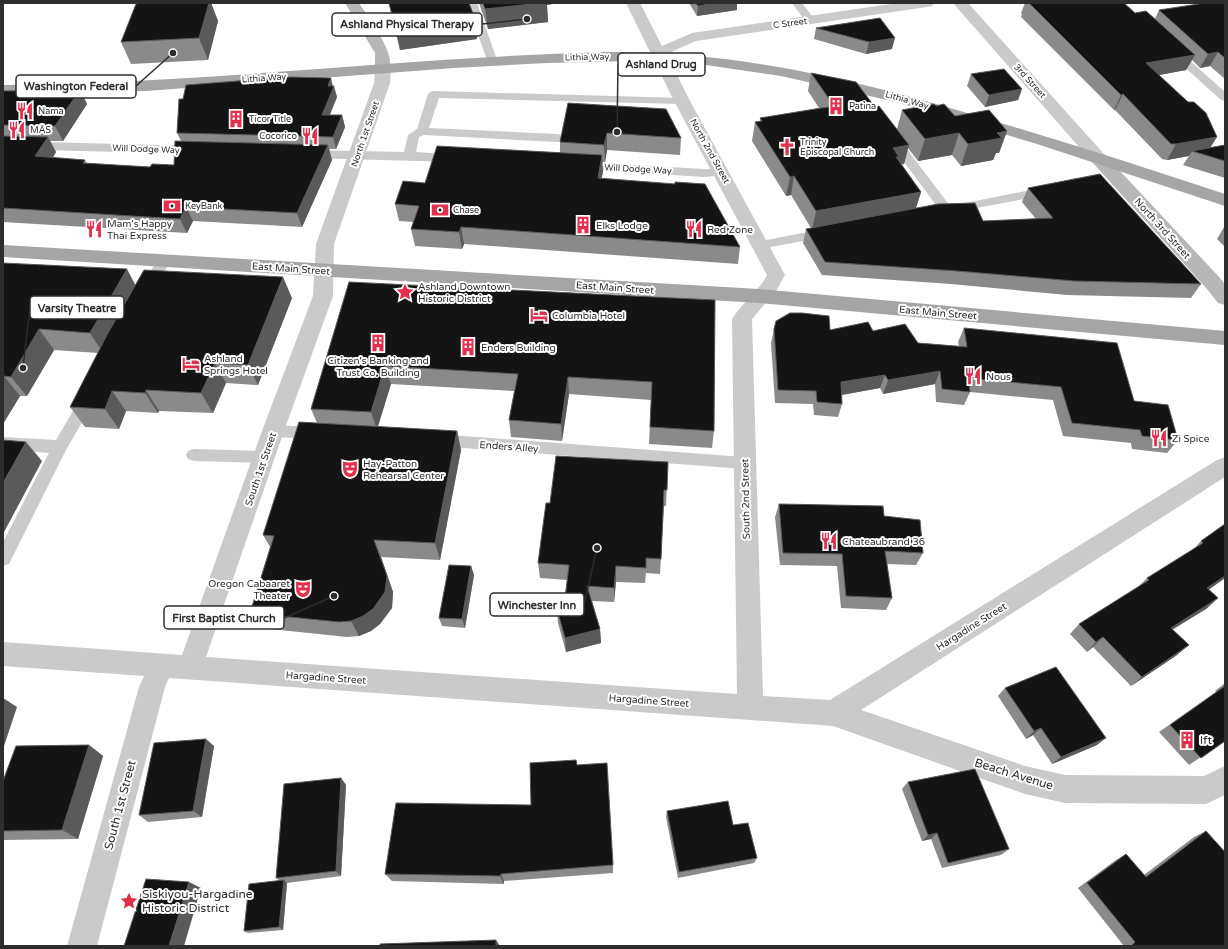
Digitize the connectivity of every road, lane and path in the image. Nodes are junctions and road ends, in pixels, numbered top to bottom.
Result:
1 (352, 3) edge
2 (472, 3) edge
3 (633, 3) edge
4 (797, 3) edge
5 (927, 3) edge
6 (960, 3) edge
7 (810, 20) junction
8 (1167, 45) edge
9 (660, 57) junction
10 (492, 60) junction
11 (383, 69) junction
12 (853, 85) junction
13 (3, 90) edge
14 (1225, 98) edge
15 (682, 101) junction
16 (867, 104) edge
17 (885, 128) edge
18 (422, 131) junction
19 (557, 138) dead end
20 (3, 145) edge
21 (206, 150) edge
22 (299, 153) edge
23 (358, 155) junction
24 (409, 155) junction
25 (465, 158) edge
26 (1099, 159) junction
27 (568, 165) edge
28 (721, 172) junction
29 (1061, 188) edge
30 (1225, 200) edge
31 (946, 209) junction
32 (931, 212) edge
33 (838, 230) edge
34 (761, 245) junction
35 (3, 251) edge
36 (164, 260) junction
37 (324, 270) junction
38 (759, 296) junction
39 (1225, 298) edge
40 (139, 306) edge
41 (1225, 338) edge
42 (93, 388) edge
43 (273, 431) junction
44 (335, 434) edge
45 (420, 439) edge
46 (3, 443) edge
47 (60, 447) junction
48 (194, 455) dead end
49 (264, 457) junction
50 (744, 463) junction
51 (1225, 466) edge
52 (3, 559) edge
53 (3, 654) edge
54 (161, 665) junction
55 (190, 667) junction
56 (750, 707) junction
57 (833, 713) junction
58 (1225, 780) edge
59 (82, 946) edge

1 - 11 street, North 1st Street
2 - 10 lane
3 - 9 street, North 2nd Street
4 - 7 lane
5 - 7 street, C Street
6 - 26 street, 3rd Street
7 - 9 street, C Street
8 - 14 lane
9 - 10 main road, Lithia Way
9 - 12 main road, Lithia Way
9 - 15 street, North 2nd Street
10 - 11 main road, Lithia Way
11 - 13 main road, Lithia Way
11 - 23 street, North 1st Street
12 - 16 lane
12 - 26 main road, Lithia Way
15 - 18 lane
15 - 28 street, North 2nd Street
17 - 31 lane
18 - 19 lane
18 - 24 lane
20 - 21 lane, Will Dodge Way
22 - 23 lane
23 - 24 lane
23 - 37 street, North 1st Street
24 - 25 lane
26 - 30 main road, Lithia Way
26 - 39 street, North 3rd Street
27 - 28 lane, Will Dodge Way
28 - 34 street, North 2nd Street
29 - 31 lane
31 - 32 lane
33 - 34 lane
34 - 38 street, North 2nd Street
35 - 36 main road, East Main Street
36 - 37 main road, East Main Street
36 - 40 lane
37 - 38 main road, East Main Street
37 - 43 street, South 1st Street
38 - 41 main road, East Main Street
38 - 50 street, South 2nd Street
42 - 47 lane
43 - 44 lane
43 - 49 street, South 1st Street
45 - 50 lane, Enders Alley
46 - 47 lane
47 - 52 lane
48 - 49 lane
49 - 55 street, South 1st Street
50 - 56 street, South 2nd Street
51 - 57 street, Hargadine Street
53 - 54 street, Hargadine Street
54 - 55 street, Hargadine Street
54 - 59 street, South 1st Street
55 - 56 street, Hargadine Street
56 - 57 street, Hargadine Street
57 - 58 street, Beach Avenue

